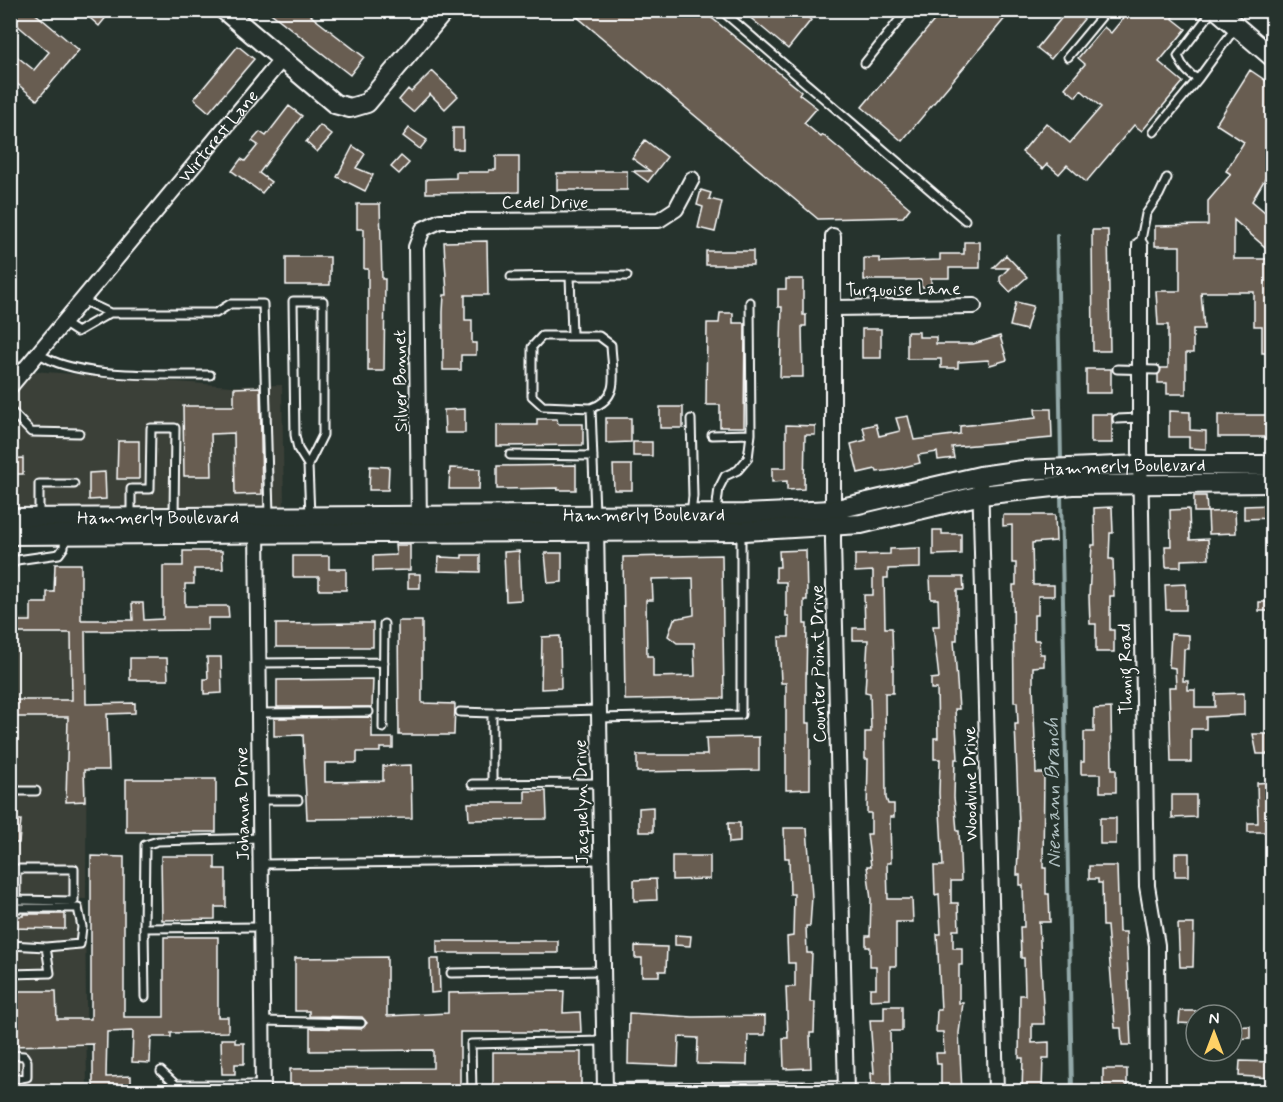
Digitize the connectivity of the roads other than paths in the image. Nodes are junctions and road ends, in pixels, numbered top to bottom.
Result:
1 (224, 10) edge
2 (419, 10) edge
3 (721, 10) edge
4 (908, 10) edge
5 (1107, 10) edge
6 (1215, 10) edge
7 (440, 16) edge
8 (1236, 27) junction
9 (1068, 57) dead end
10 (1272, 57) edge
11 (282, 59) junction
12 (865, 63) dead end
13 (1198, 79) junction
14 (1154, 132) dead end
15 (1167, 178) dead end
16 (692, 179) dead end
17 (965, 220) dead end
18 (423, 230) joint
19 (833, 236) dead end
20 (1140, 245) joint
21 (570, 276) junction
22 (627, 276) dead end
23 (511, 277) dead end
24 (82, 300) junction
25 (750, 302) dead end
26 (974, 306) dead end
27 (833, 308) junction
28 (110, 313) junction
29 (63, 323) junction
30 (572, 334) junction
31 (38, 353) junction
32 (1117, 369) dead end
33 (1140, 369) junction
34 (1156, 369) dead end
35 (210, 375) dead end
36 (10, 387) edge
37 (591, 408) junction
38 (10, 410) edge
39 (1140, 418) junction
40 (691, 419) dead end
41 (1117, 419) dead end
42 (79, 433) dead end
43 (751, 434) junction
44 (712, 435) dead end
45 (510, 455) dead end
46 (593, 456) junction
47 (308, 465) junction
48 (1272, 465) edge
49 (1140, 474) junction
50 (980, 476) junction
51 (1272, 483) edge
52 (74, 484) dead end
53 (981, 495) junction
54 (596, 513) junction
55 (691, 514) junction
56 (716, 514) junction
57 (310, 516) junction
58 (131, 517) junction
59 (174, 517) junction
60 (10, 518) edge
61 (39, 518) junction
62 (833, 518) junction
63 (261, 522) junction
64 (419, 524) junction
65 (94, 526) junction
66 (741, 531) junction
67 (597, 532) junction
68 (10, 535) edge
69 (65, 535) junction
70 (10, 567) edge
71 (384, 624) dead end
72 (384, 662) junction
73 (258, 663) junction
74 (259, 712) junction
75 (369, 712) dead end
76 (460, 712) dead end
77 (492, 712) junction
78 (598, 714) junction
79 (383, 728) dead end
80 (599, 783) junction
81 (472, 784) dead end
82 (492, 784) junction
83 (10, 791) edge
84 (36, 791) dead end
85 (260, 800) junction
86 (298, 800) dead end
87 (260, 838) junction
88 (600, 860) junction
89 (261, 864) junction
90 (13, 900) edge
91 (10, 908) edge
92 (261, 927) junction
93 (144, 928) junction
94 (10, 945) edge
95 (46, 947) junction
96 (601, 971) junction
97 (451, 973) dead end
98 (10, 974) edge
99 (145, 997) dead end
100 (262, 1021) junction
101 (361, 1023) dead end
102 (602, 1041) junction
103 (10, 1055) edge
104 (161, 1071) dead end
105 (10, 1080) edge
106 (263, 1088) edge
107 (846, 1090) edge
108 (605, 1091) edge
109 (472, 1092) edge
110 (996, 1092) edge
111 (1158, 1092) edge

1 - 11 main road
2 - 7 lane
3 - 17 lane
4 - 12 lane
5 - 9 lane
6 - 8 main road
6 - 13 lane
7 - 11 main road
8 - 10 main road
8 - 13 lane
11 - 24 street, Wirtcrest Lane
13 - 14 lane
15 - 20 lane
16 - 18 street, Cedel Drive
18 - 64 street, Silver Bonnet
19 - 27 street, Counter Point Drive
20 - 33 street, Thonig Road
21 - 22 lane
21 - 23 lane
21 - 30 lane
24 - 28 lane
24 - 29 street, Wirtcrest Lane
25 - 43 lane
26 - 27 street, Turquoise Lane
27 - 62 street, Counter Point Drive
28 - 29 lane
28 - 63 lane
29 - 31 street, Wirtcrest Lane
30 - 37 lane
30 - 37 lane
31 - 35 lane
31 - 36 street, Wirtcrest Lane
32 - 33 lane
33 - 34 lane
33 - 39 street, Thonig Road
37 - 46 lane
38 - 42 lane
39 - 41 lane
39 - 49 street, Thonig Road
40 - 55 lane
43 - 44 lane
43 - 56 lane
45 - 46 lane
46 - 54 lane
47 - 47 lane
47 - 57 lane
48 - 49 main road, Hammerly Boulevard
49 - 50 main road, Hammerly Boulevard
49 - 51 main road, Hammerly Boulevard
49 - 53 main road, Hammerly Boulevard
49 - 111 street, Thonig Road
50 - 53 street, Woodvine Drive
50 - 62 main road, Hammerly Boulevard
52 - 61 lane
53 - 62 main road, Hammerly Boulevard
53 - 110 street, Woodvine Drive
54 - 55 main road, Hammerly Boulevard
54 - 64 main road, Hammerly Boulevard
54 - 67 street, Jacquelyn Drive
55 - 56 main road, Hammerly Boulevard
56 - 62 main road, Hammerly Boulevard
57 - 63 main road, Hammerly Boulevard
57 - 64 main road, Hammerly Boulevard
58 - 59 main road, Hammerly Boulevard
58 - 59 lane
58 - 65 main road, Hammerly Boulevard
59 - 63 main road, Hammerly Boulevard
60 - 61 main road, Hammerly Boulevard
61 - 65 main road, Hammerly Boulevard
62 - 66 main road, Hammerly Boulevard
62 - 107 street, Counter Point Drive
63 - 64 main road, Hammerly Boulevard
63 - 65 main road, Hammerly Boulevard
63 - 73 street, Johanna Drive
64 - 67 main road, Hammerly Boulevard
65 - 69 main road, Hammerly Boulevard
66 - 67 main road, Hammerly Boulevard
66 - 78 lane
67 - 78 street, Jacquelyn Drive
68 - 69 main road, Hammerly Boulevard
69 - 70 lane
71 - 72 lane
72 - 73 lane
72 - 79 lane
73 - 74 street, Johanna Drive
74 - 75 lane
74 - 85 street, Johanna Drive
76 - 77 lane
77 - 78 lane
77 - 82 lane
78 - 80 street, Jacquelyn Drive
80 - 82 lane
80 - 88 street, Jacquelyn Drive
81 - 82 lane
83 - 84 lane
85 - 86 lane
85 - 87 street, Johanna Drive
87 - 89 street, Johanna Drive
87 - 93 lane
88 - 89 lane
88 - 96 street, Jacquelyn Drive
89 - 92 street, Johanna Drive
90 - 90 lane
91 - 95 lane
92 - 93 lane
92 - 100 street, Johanna Drive
93 - 99 lane
94 - 95 lane
95 - 98 lane
96 - 97 lane
96 - 102 street, Jacquelyn Drive
100 - 101 lane
100 - 106 street, Johanna Drive
102 - 108 street, Jacquelyn Drive
102 - 109 lane
103 - 105 lane
104 - 106 lane
107 - 108 street

